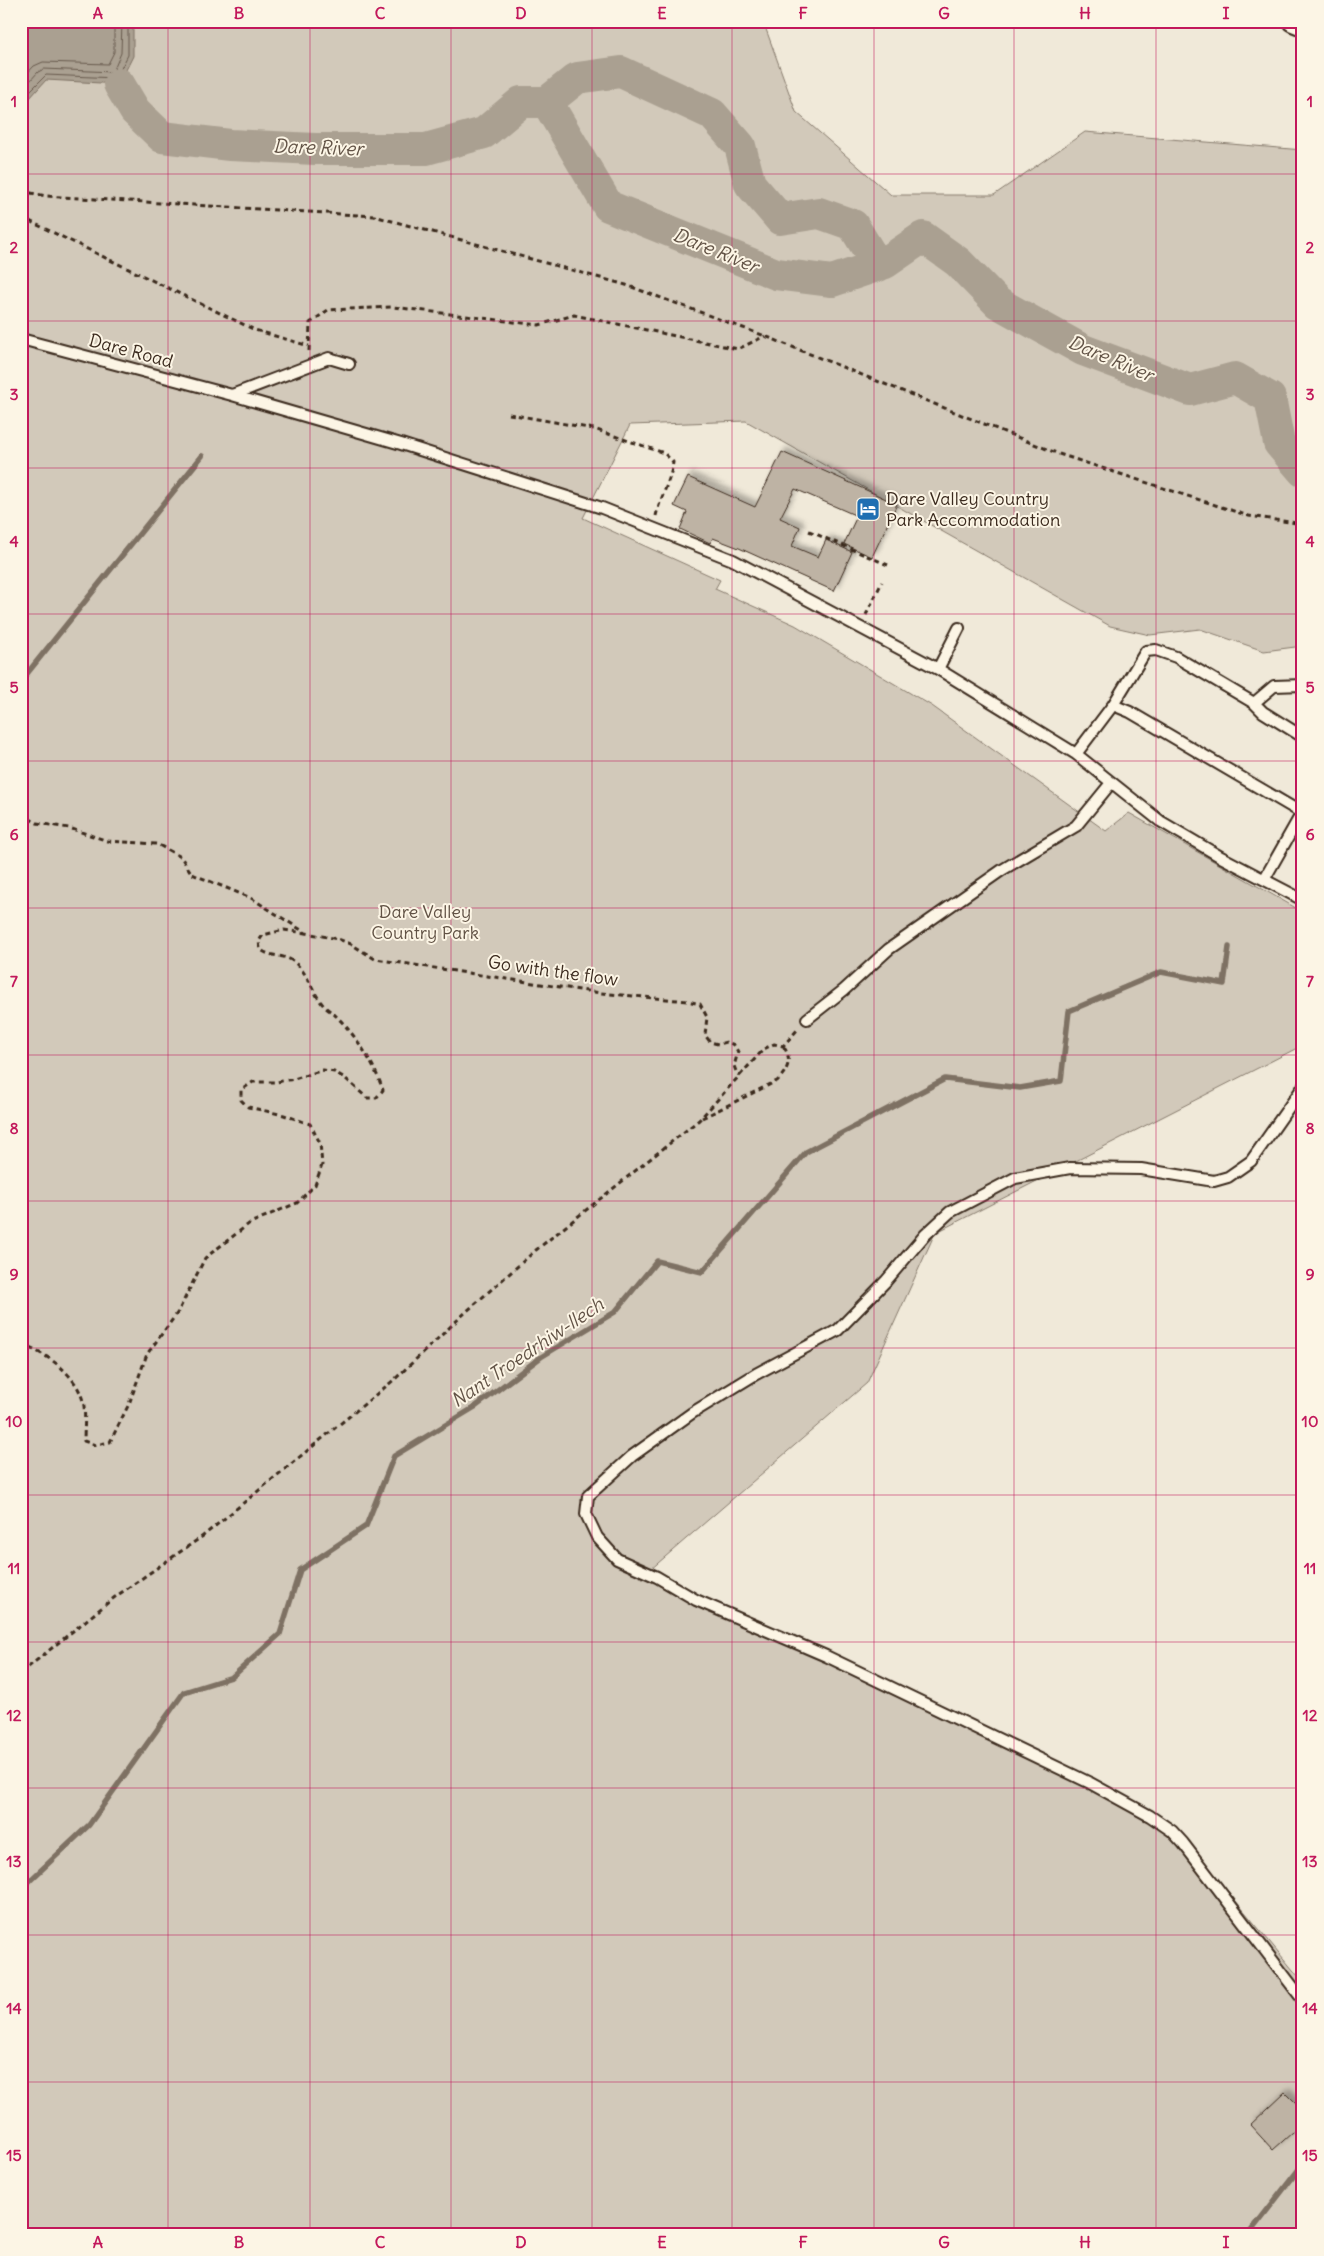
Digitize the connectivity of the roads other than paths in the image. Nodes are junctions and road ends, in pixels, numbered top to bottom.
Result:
1 (1293, 21) edge
2 (1303, 25) edge
3 (21, 339) edge
4 (349, 364) dead end
5 (232, 395) junction
6 (959, 628) dead end
7 (938, 669) junction
8 (1303, 685) edge
9 (1254, 703) junction
10 (1113, 705) junction
11 (1303, 737) edge
12 (1076, 754) junction
13 (1111, 784) junction
14 (1302, 812) edge
15 (1265, 878) junction
16 (1303, 900) edge
17 (807, 1019) road end
18 (1303, 1086) edge
19 (1303, 2000) edge

1 - 2 street
3 - 5 lane, Dare Road
4 - 5 lane
5 - 7 lane, Dare Road
6 - 7 lane
7 - 12 lane, Dare Road
8 - 9 lane
9 - 10 lane
9 - 11 lane
10 - 12 lane
10 - 14 lane
12 - 13 lane, Dare Road
13 - 15 lane, Dare Road
13 - 17 lane
14 - 15 lane
15 - 16 lane, Dare Road
18 - 19 lane

